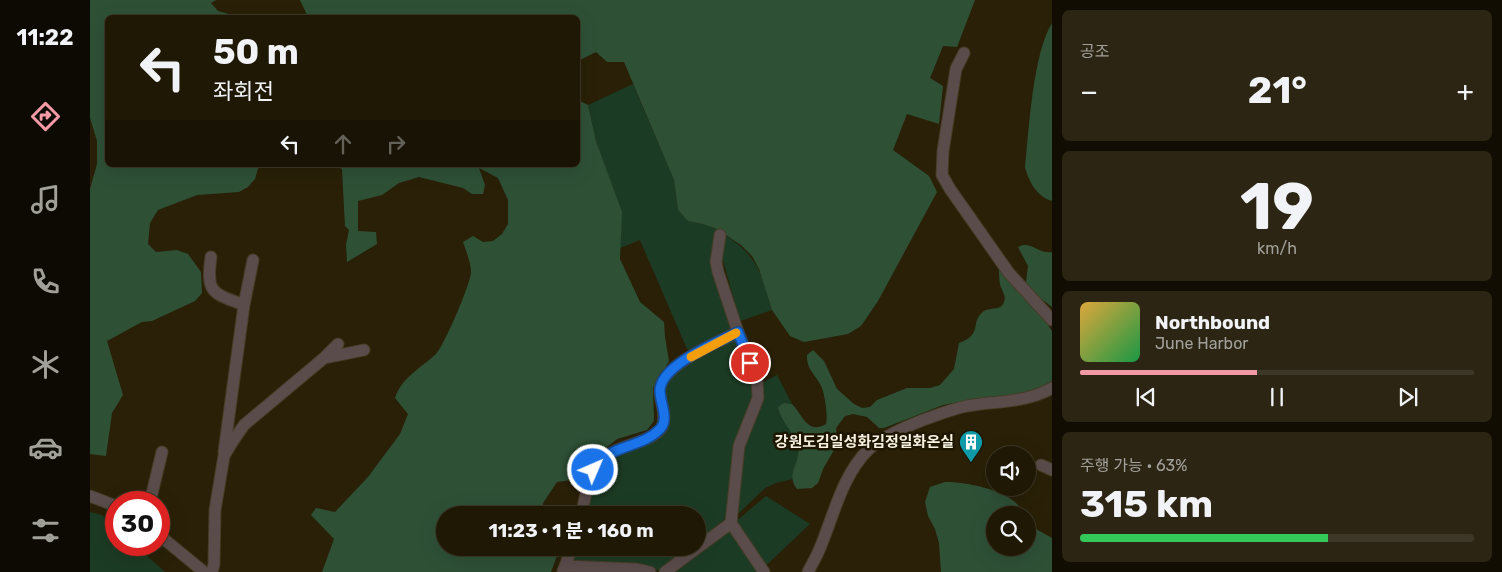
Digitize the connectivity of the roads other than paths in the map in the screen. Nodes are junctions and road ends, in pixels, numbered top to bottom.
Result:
1 (964, 53) dead end
2 (720, 235) dead end
3 (211, 257) dead end
4 (253, 260) dead end
5 (244, 305) junction
6 (1052, 320) edge
7 (738, 332) junction
8 (338, 344) dead end
9 (364, 350) dead end
10 (324, 358) junction
11 (1052, 388) edge
12 (162, 452) dead end
13 (224, 456) junction
14 (1041, 465) dead end
15 (1052, 470) edge
16 (153, 491) edge
17 (90, 496) edge
18 (105, 502) edge
19 (583, 506) edge
20 (731, 523) junction
21 (170, 544) edge
22 (569, 556) edge
23 (565, 569) edge
24 (204, 572) edge
25 (212, 572) edge
26 (650, 572) edge
27 (665, 572) edge
28 (764, 572) edge
29 (808, 572) edge

1 - 6 street
2 - 7 street
3 - 5 street
4 - 5 street
5 - 13 street
7 - 19 street
7 - 20 street
8 - 10 street
9 - 10 street
10 - 13 street
11 - 29 street
12 - 16 street
13 - 25 street
14 - 15 street
17 - 18 street
20 - 27 street
20 - 28 street
21 - 24 street
22 - 23 street
23 - 26 street

